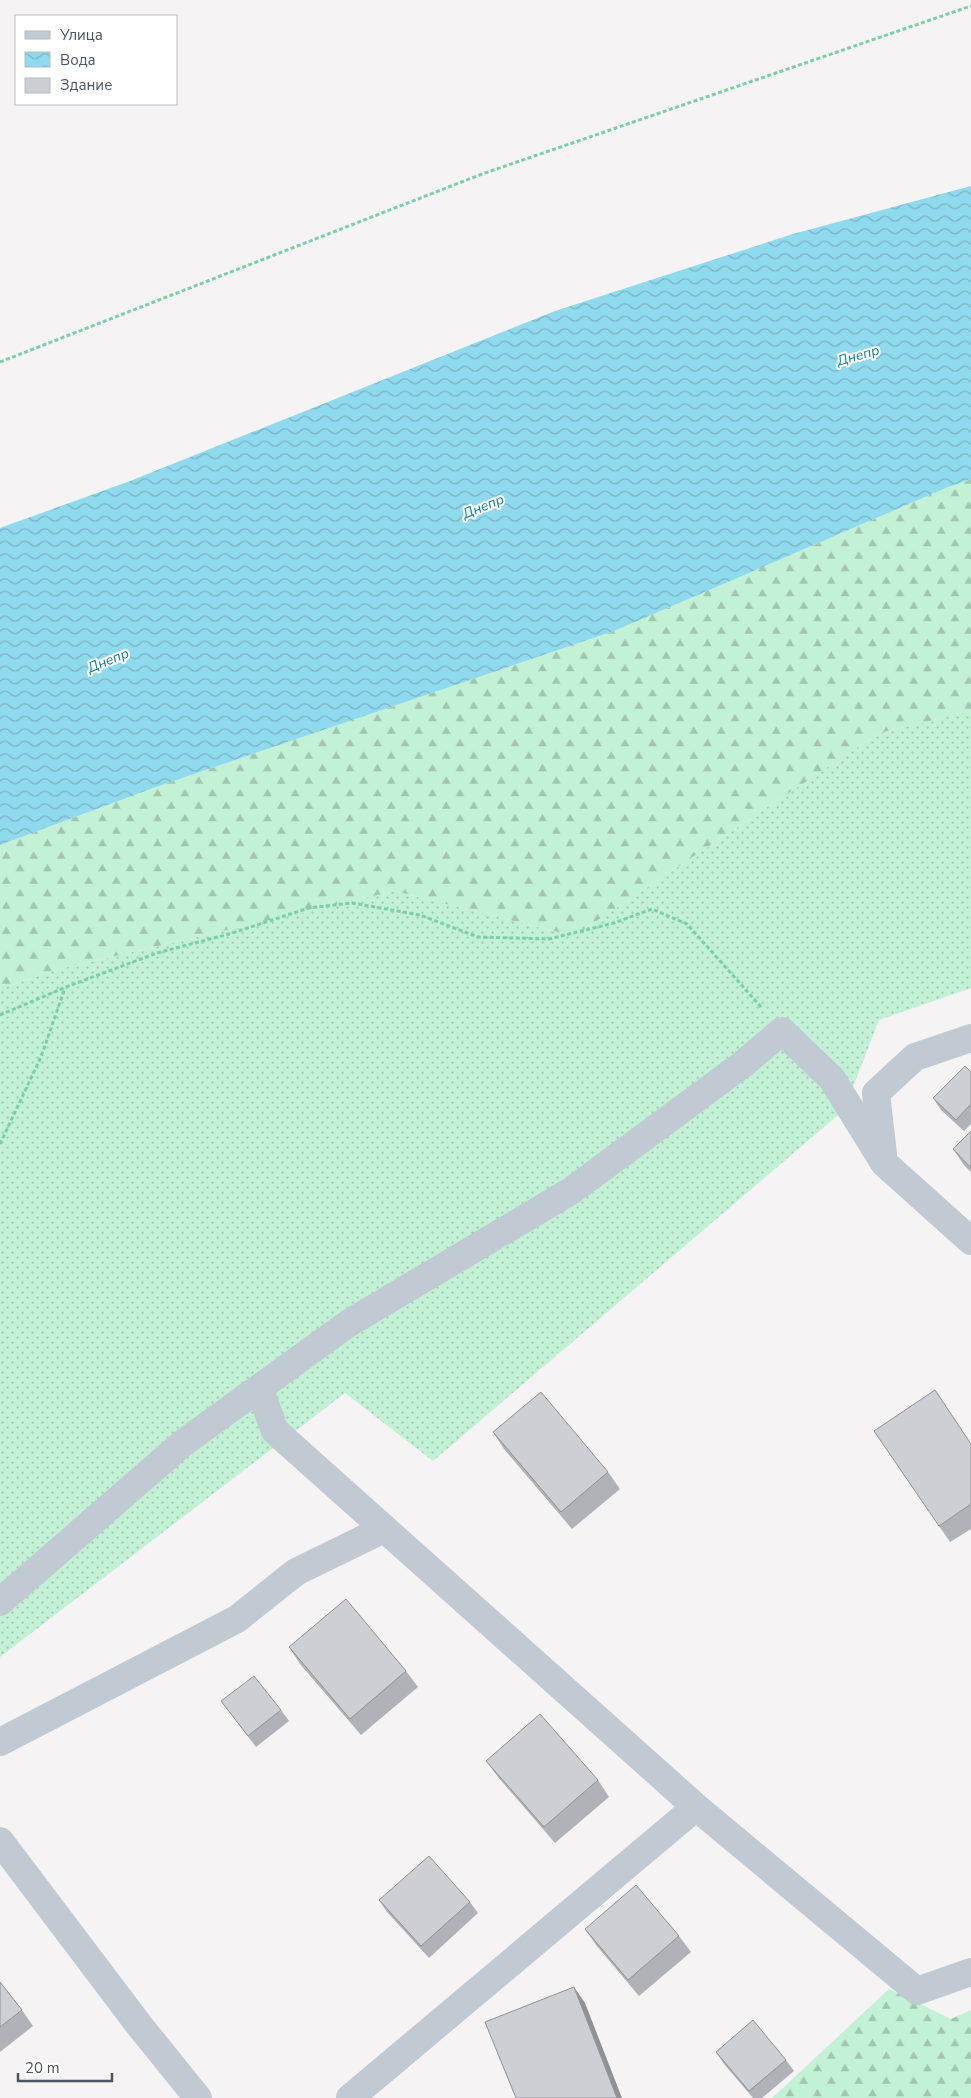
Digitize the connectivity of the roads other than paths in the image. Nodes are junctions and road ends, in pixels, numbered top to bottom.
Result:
1 (971, 1038) edge
2 (884, 1163) junction
3 (971, 1241) edge
4 (259, 1388) junction
5 (384, 1528) junction
6 (0, 1602) edge
7 (0, 1742) edge
8 (696, 1807) junction
9 (0, 1841) edge
10 (971, 1972) edge
11 (198, 2098) edge
12 (350, 2098) edge

1 - 2 street
2 - 3 street
2 - 4 street
4 - 5 street
4 - 6 street
5 - 7 street
5 - 8 street
8 - 10 street
8 - 12 street
9 - 11 street

